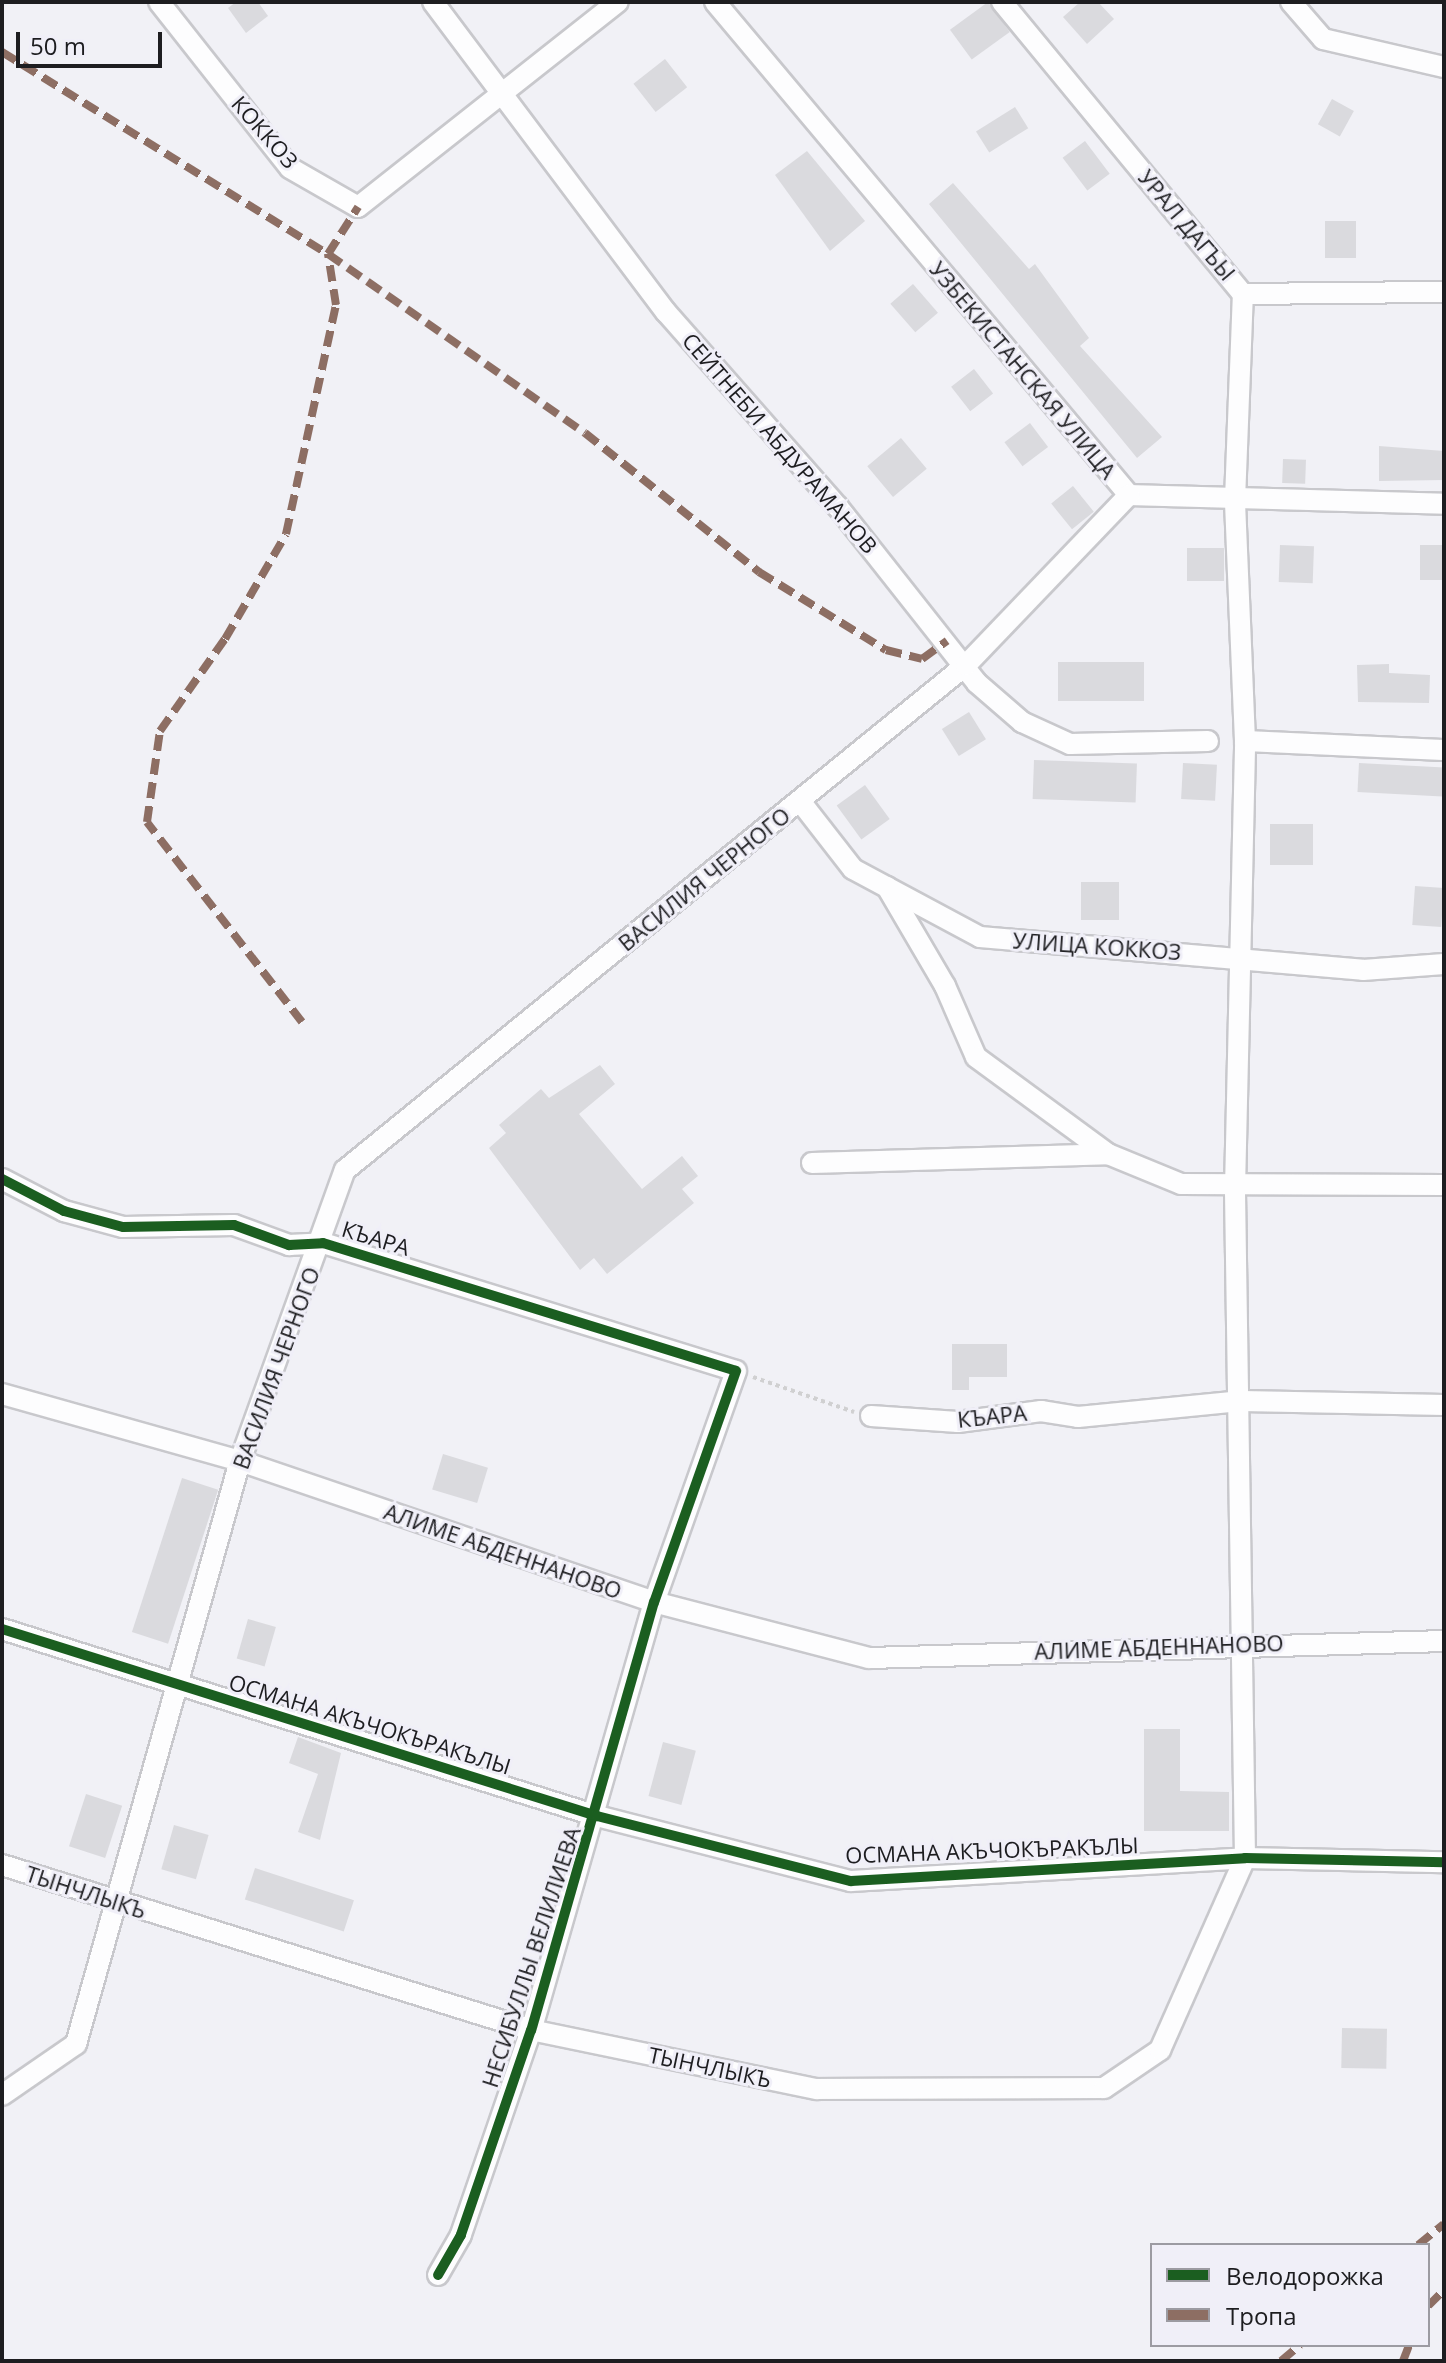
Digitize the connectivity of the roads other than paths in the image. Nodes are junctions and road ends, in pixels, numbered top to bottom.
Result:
1 (159, 2) edge
2 (433, 2) edge
3 (618, 2) edge
4 (715, 2) edge
5 (1002, 2) edge
6 (1291, 2) edge
7 (1444, 67) edge
8 (506, 90) junction
9 (1444, 292) edge
10 (1243, 294) junction
11 (1129, 495) junction
12 (1235, 500) junction
13 (1444, 504) edge
14 (966, 665) junction
15 (1208, 741) dead end
16 (1245, 741) junction
17 (1444, 750) edge
18 (800, 801) junction
19 (887, 887) junction
20 (1237, 957) junction
21 (1444, 964) edge
22 (1108, 1154) junction
23 (812, 1163) dead end
24 (2, 1179) edge
25 (1444, 1185) edge
26 (1235, 1189) junction
27 (323, 1243) junction
28 (736, 1371) joint
29 (2, 1394) edge
30 (1242, 1401) junction
31 (1444, 1405) edge
32 (871, 1416) road end
33 (240, 1461) junction
34 (654, 1602) junction
35 (2, 1629) edge
36 (1444, 1641) edge
37 (1242, 1643) junction
38 (176, 1683) junction
39 (597, 1816) junction
40 (1245, 1858) junction
41 (1444, 1862) edge
42 (2, 1865) edge
43 (116, 1902) junction
44 (531, 2030) junction
45 (2, 2095) edge
46 (438, 2275) dead end

1 - 8 street, КОККОЗ
2 - 8 street, СЕЙТНЕБИ АБДУРАМАНОВ
3 - 8 street
4 - 11 street, УЗБЕКИСТАНСКАЯ УЛИЦА
5 - 10 street, УРАЛ ДАГЪЫ
6 - 7 street
8 - 14 street, СЕЙТНЕБИ АБДУРАМАНОВ
9 - 10 street, УРАЛ ДАГЪЫ
10 - 12 street, ТЫНЧЛЫКЪ
11 - 12 street, УЗБЕКИСТАНСКАЯ УЛИЦА
11 - 14 street, ВАСИЛИЯ ЧЕРНОГО
12 - 13 street, УЗБЕКИСТАНСКАЯ УЛИЦА
12 - 16 street, ТЫНЧЛЫКЪ
14 - 15 street, СЕЙТНЕБИ АБДУРАМАНОВ
14 - 18 street, ВАСИЛИЯ ЧЕРНОГО
16 - 17 street
16 - 20 street, ТЫНЧЛЫКЪ
18 - 19 street, УЛИЦА КОККОЗ
18 - 27 street, ВАСИЛИЯ ЧЕРНОГО
19 - 20 street, УЛИЦА КОККОЗ
19 - 22 street
20 - 21 street, УЛИЦА КОККОЗ
20 - 26 street, ТЫНЧЛЫКЪ
22 - 23 street
22 - 26 street
24 - 27 street, КЪАРА
25 - 26 street
26 - 30 street, ТЫНЧЛЫКЪ
27 - 28 street, КЪАРА
27 - 33 street, ВАСИЛИЯ ЧЕРНОГО
28 - 34 street, НЕСИБУЛЛЫ ВЕЛИЛИЕВА
29 - 33 street, АЛИМЕ АБДЕННАНОВО
30 - 31 street, КЪАРА
30 - 32 street, КЪАРА
30 - 37 street, ТЫНЧЛЫКЪ
33 - 34 street, АЛИМЕ АБДЕННАНОВО
33 - 38 street, ВАСИЛИЯ ЧЕРНОГО
34 - 37 street, АЛИМЕ АБДЕННАНОВО
34 - 39 street, НЕСИБУЛЛЫ ВЕЛИЛИЕВА
35 - 38 street, ОСМАНА АКЪЧОКЪРАКЪЛЫ
36 - 37 street, АЛИМЕ АБДЕННАНОВО
37 - 40 street, ТЫНЧЛЫКЪ
38 - 39 street, ОСМАНА АКЪЧОКЪРАКЪЛЫ
38 - 43 street, ВАСИЛИЯ ЧЕРНОГО
39 - 40 street, ОСМАНА АКЪЧОКЪРАКЪЛЫ
39 - 44 street, НЕСИБУЛЛЫ ВЕЛИЛИЕВА
40 - 41 street, ОСМАНА АКЪЧОКЪРАКЪЛЫ
40 - 44 street, ТЫНЧЛЫКЪ
42 - 43 street, ТЫНЧЛЫКЪ
43 - 44 street, ТЫНЧЛЫКЪ
43 - 45 street, ВАСИЛИЯ ЧЕРНОГО
44 - 46 street, НЕСИБУЛЛЫ ВЕЛИЛИЕВА

